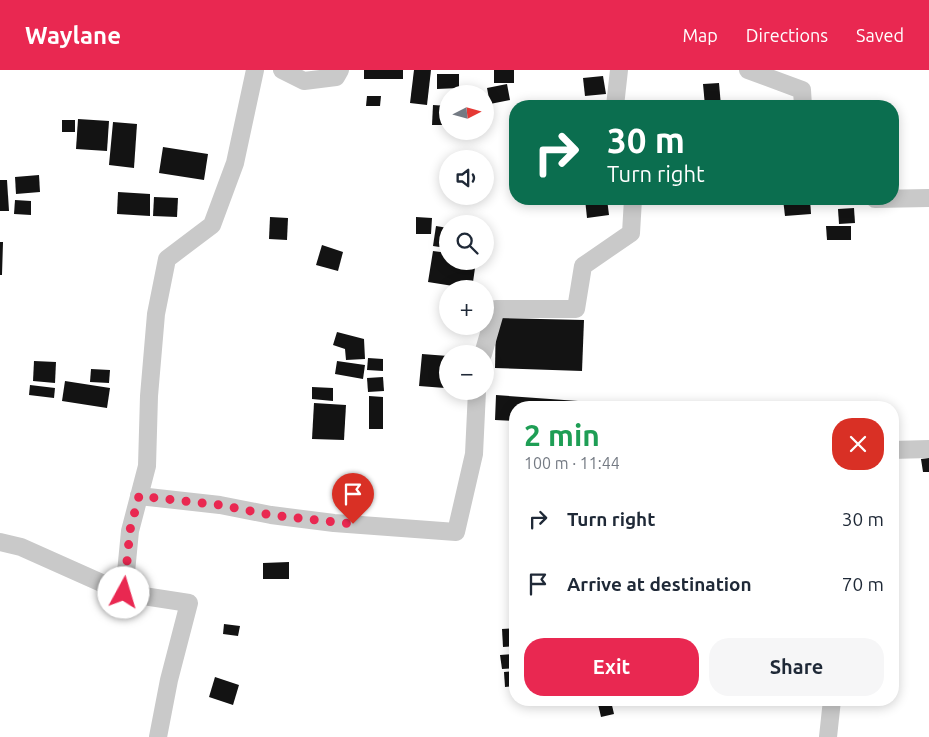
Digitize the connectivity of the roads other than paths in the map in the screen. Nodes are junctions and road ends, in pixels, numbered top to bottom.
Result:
1 (255, 70) edge
2 (282, 70) edge
3 (340, 70) edge
4 (619, 70) edge
5 (748, 70) edge
6 (616, 100) edge
7 (803, 100) edge
8 (929, 198) edge
9 (899, 199) edge
10 (633, 205) edge
11 (486, 345) edge
12 (477, 400) edge
13 (929, 449) edge
14 (899, 450) edge
15 (139, 496) junction
16 (0, 542) edge
17 (124, 593) junction
18 (831, 706) edge
19 (158, 737) edge
20 (828, 737) edge

1 - 15 street
2 - 3 street
4 - 6 street
5 - 7 street
8 - 9 street
10 - 11 street
12 - 15 street
13 - 14 street
15 - 17 street
16 - 17 street
17 - 19 street
18 - 20 street

